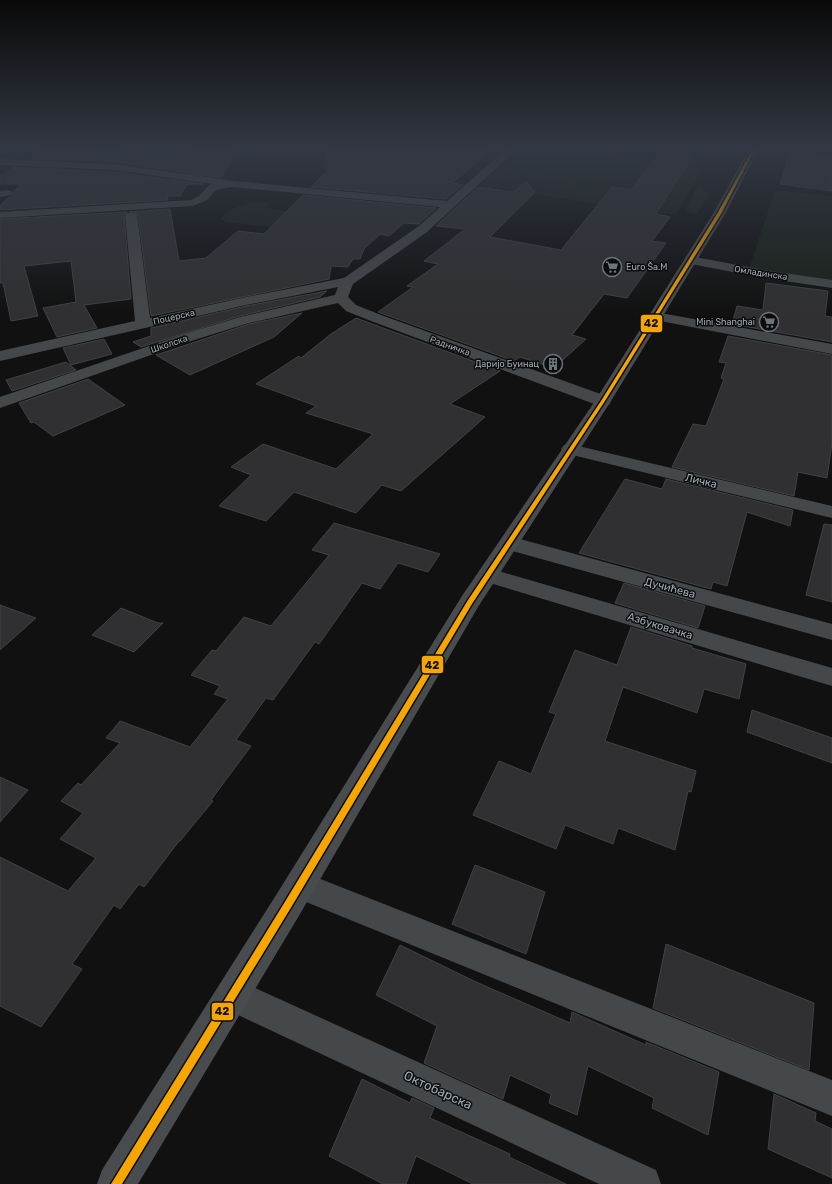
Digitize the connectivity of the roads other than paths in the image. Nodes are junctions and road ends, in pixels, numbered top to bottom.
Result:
1 (174, 204) edge
2 (442, 204) edge
3 (724, 204) edge
4 (450, 205) joint
5 (131, 215) dead end
6 (0, 216) edge
7 (690, 260) junction
8 (348, 282) junction
9 (832, 284) edge
10 (341, 298) junction
11 (655, 316) junction
12 (142, 324) junction
13 (832, 349) edge
14 (0, 356) edge
15 (602, 401) junction
16 (0, 403) edge
17 (570, 449) junction
18 (832, 512) edge
19 (509, 542) junction
20 (488, 574) junction
21 (832, 632) edge
22 (832, 677) edge
23 (300, 885) junction
24 (233, 995) junction
25 (832, 1098) edge
26 (116, 1184) edge
27 (642, 1184) edge

1 - 6 street
2 - 4 street
3 - 7 street
4 - 8 street
5 - 12 street
7 - 9 street, Омладинска
7 - 11 street
8 - 10 street
8 - 12 street, Поцерска
10 - 15 street, Радничка
10 - 16 street, Школска
11 - 13 street
11 - 15 street
12 - 14 street, Поцерска
15 - 17 street
17 - 18 street, Личка
17 - 19 street
19 - 20 street
19 - 21 street, Дучићева
20 - 22 street, Азбуковачка
20 - 23 street
23 - 24 street
23 - 25 street
24 - 26 street
24 - 27 street, Октобарска

